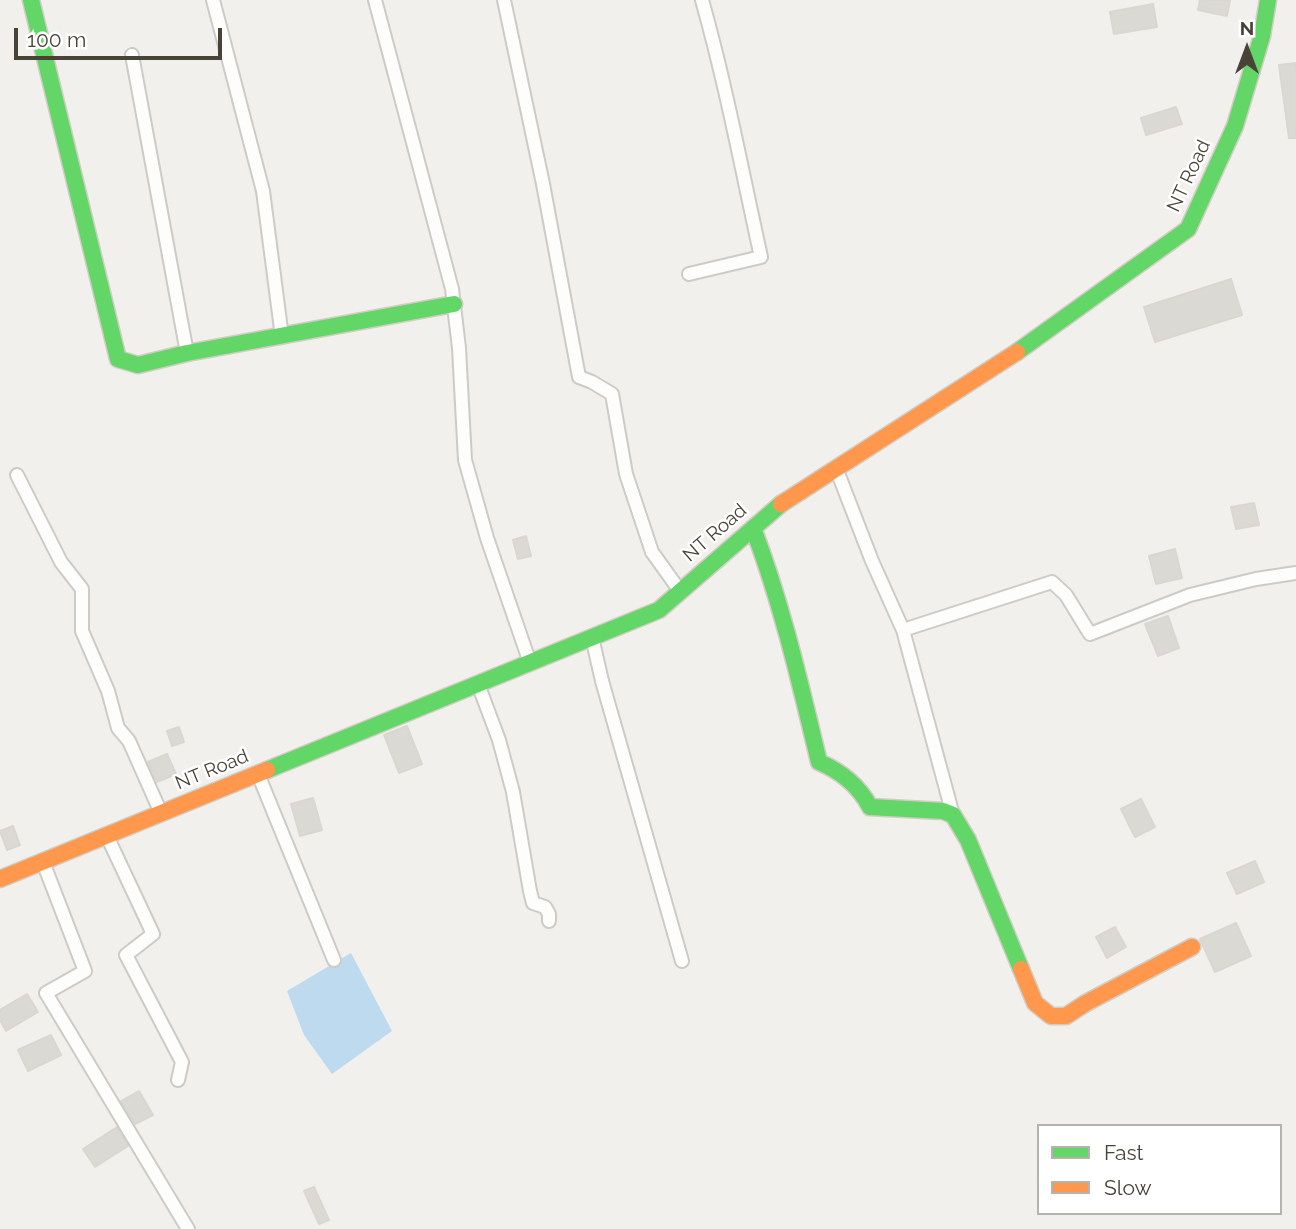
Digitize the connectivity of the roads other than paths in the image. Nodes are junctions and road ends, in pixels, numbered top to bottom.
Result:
1 (31, 0) edge
2 (213, 0) edge
3 (375, 0) edge
4 (504, 0) edge
5 (702, 0) edge
6 (1268, 0) edge
7 (132, 55) dead end
8 (688, 274) dead end
9 (454, 304) junction
10 (282, 337) junction
11 (187, 353) junction
12 (836, 468) junction
13 (17, 475) dead end
14 (753, 528) junction
15 (1296, 573) edge
16 (680, 591) junction
17 (903, 629) junction
18 (592, 637) junction
19 (530, 663) junction
20 (478, 684) junction
21 (258, 774) junction
22 (161, 813) junction
23 (953, 816) junction
24 (107, 836) junction
25 (43, 862) junction
26 (0, 879) edge
27 (549, 922) dead end
28 (1192, 947) dead end
29 (334, 960) dead end
30 (682, 961) dead end
31 (178, 1080) dead end
32 (188, 1229) edge

1 - 11 main road
2 - 10 street
3 - 9 street
4 - 16 street
5 - 8 street
6 - 12 main road, NT Road
7 - 11 street
9 - 10 main road
9 - 19 street
10 - 11 main road
12 - 14 main road, NT Road
12 - 17 street
13 - 22 street
14 - 16 main road, NT Road
14 - 23 main road
15 - 17 street
16 - 18 main road, NT Road
17 - 23 street
18 - 19 main road, NT Road
18 - 30 street
19 - 20 main road, NT Road
20 - 21 main road, NT Road
20 - 27 street
21 - 22 main road, NT Road
21 - 29 street
22 - 24 main road, NT Road
23 - 28 main road
24 - 25 main road, NT Road
24 - 31 street
25 - 26 main road, NT Road
25 - 32 street

